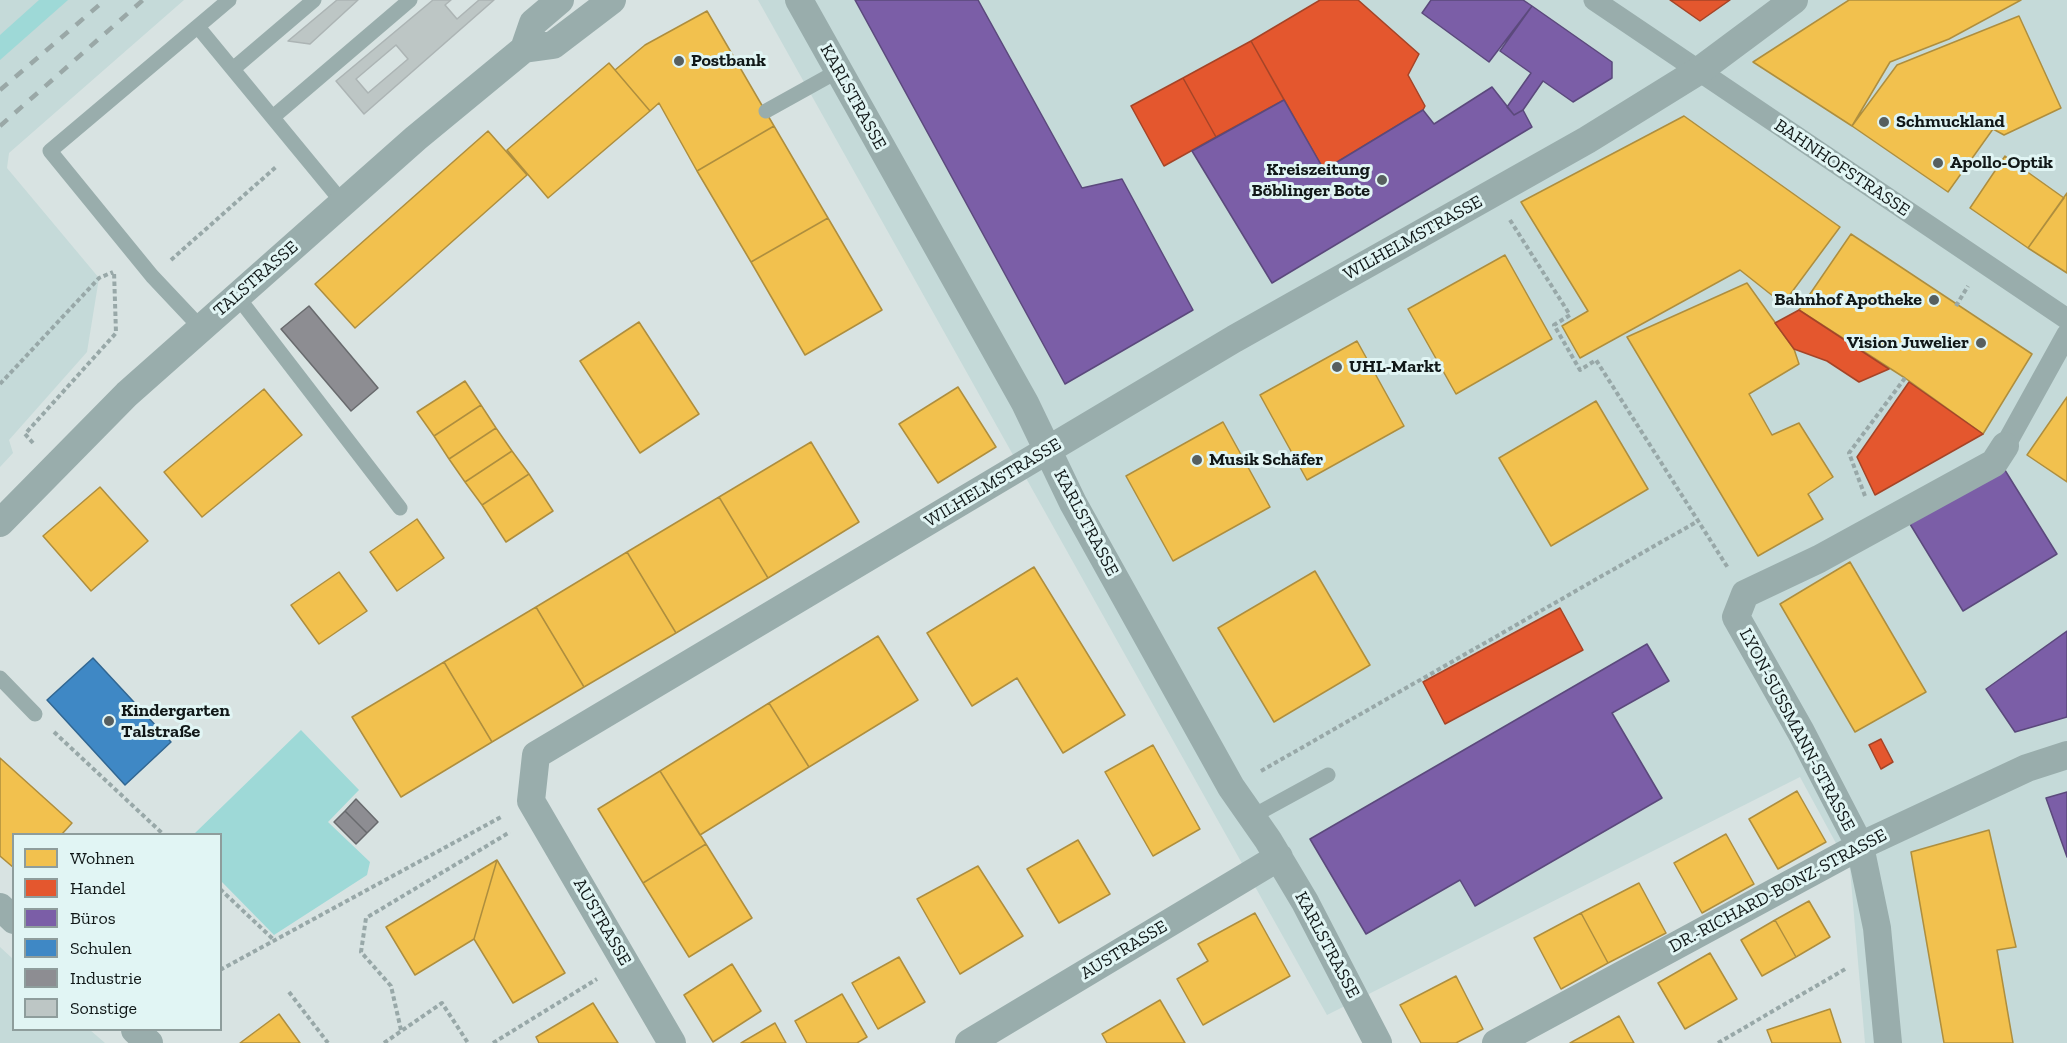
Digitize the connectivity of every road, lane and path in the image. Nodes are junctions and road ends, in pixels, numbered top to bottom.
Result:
1 (229, 0) edge
2 (314, 0) edge
3 (410, 0) edge
4 (560, 0) edge
5 (612, 0) edge
6 (799, 0) edge
7 (1594, 0) edge
8 (1794, 0) edge
9 (1619, 8) edge
10 (198, 27) junction
11 (524, 49) junction
12 (233, 69) junction
13 (1700, 70) junction
14 (838, 71) junction
15 (766, 111) dead end
16 (273, 117) junction
17 (294, 142) junction
18 (1494, 193) junction
19 (343, 202) junction
20 (135, 252) junction
21 (112, 272) junction
22 (152, 276) junction
23 (237, 296) junction
24 (2067, 319) edge
25 (201, 328) junction
26 (2067, 334) edge
27 (1905, 378) dead end
28 (0, 384) edge
29 (2005, 446) joint
30 (1047, 452) junction
31 (54, 466) junction
32 (400, 508) dead end
33 (1698, 521) junction
34 (0, 523) edge
35 (1877, 527) junction
36 (1745, 594) junction
37 (0, 678) edge
38 (36, 714) joint
39 (2067, 755) edge
40 (1328, 775) dead end
41 (1231, 787) junction
42 (535, 807) junction
43 (1253, 816) junction
44 (162, 833) edge
45 (1860, 846) junction
46 (1280, 857) junction
47 (222, 892) edge
48 (0, 907) edge
49 (12, 918) edge
50 (274, 940) junction
51 (1879, 949) junction
52 (625, 962) junction
53 (222, 969) edge
54 (289, 992) dead end
55 (401, 1030) junction
56 (137, 1031) edge
57 (149, 1043) edge
58 (328, 1043) edge
59 (384, 1043) edge
60 (468, 1043) edge
61 (493, 1043) edge
62 (672, 1043) edge
63 (969, 1043) edge
64 (1378, 1043) edge
65 (1496, 1043) edge
66 (1718, 1043) edge
67 (1888, 1043) edge

1 - 10 lane
2 - 12 lane
3 - 16 lane
4 - 11 street, TALSTRASSE
5 - 11 street
6 - 14 street, KARLSTRASSE
7 - 9 street, BAHNHOFSTRASSE
8 - 13 street, WILHELMSTRASSE
9 - 13 street, BAHNHOFSTRASSE
10 - 12 lane
10 - 20 lane
11 - 19 street, TALSTRASSE
12 - 16 lane
13 - 18 street, WILHELMSTRASSE
13 - 24 street, BAHNHOFSTRASSE
14 - 15 lane
14 - 30 street, KARLSTRASSE
16 - 17 lane
17 - 19 lane
17 - 22 path
18 - 30 street, WILHELMSTRASSE
18 - 33 path, WILHELMSTRASSE
19 - 23 street, TALSTRASSE
20 - 21 path
20 - 22 lane
21 - 28 path
21 - 31 path
22 - 25 lane
23 - 25 street, TALSTRASSE
23 - 32 lane
25 - 31 street, TALSTRASSE
26 - 29 street
27 - 35 path
29 - 35 street
30 - 41 street, KARLSTRASSE
30 - 42 street, WILHELMSTRASSE
31 - 34 street, TALSTRASSE
33 - 36 path
33 - 41 path
35 - 36 street
36 - 45 street, LYON-SUSSMANN-STRASSE
37 - 38 lane
38 - 44 path
39 - 45 street, DR.-RICHARD-BONZ-STRASSE
40 - 43 lane
41 - 43 street, KARLSTRASSE
42 - 50 path
42 - 52 street, AUSTRASSE
42 - 55 path
43 - 46 street, KARLSTRASSE
45 - 51 street, LYON-SUSSMANN-STRASSE
45 - 65 street, DR.-RICHARD-BONZ-STRASSE
46 - 63 street, AUSTRASSE
46 - 64 street, KARLSTRASSE
47 - 50 path
48 - 49 street
50 - 53 path
51 - 66 path
51 - 67 street, LYON-SUSSMANN-STRASSE
52 - 61 path
52 - 62 street, AUSTRASSE
54 - 58 path
55 - 59 path
55 - 60 path
56 - 57 street

